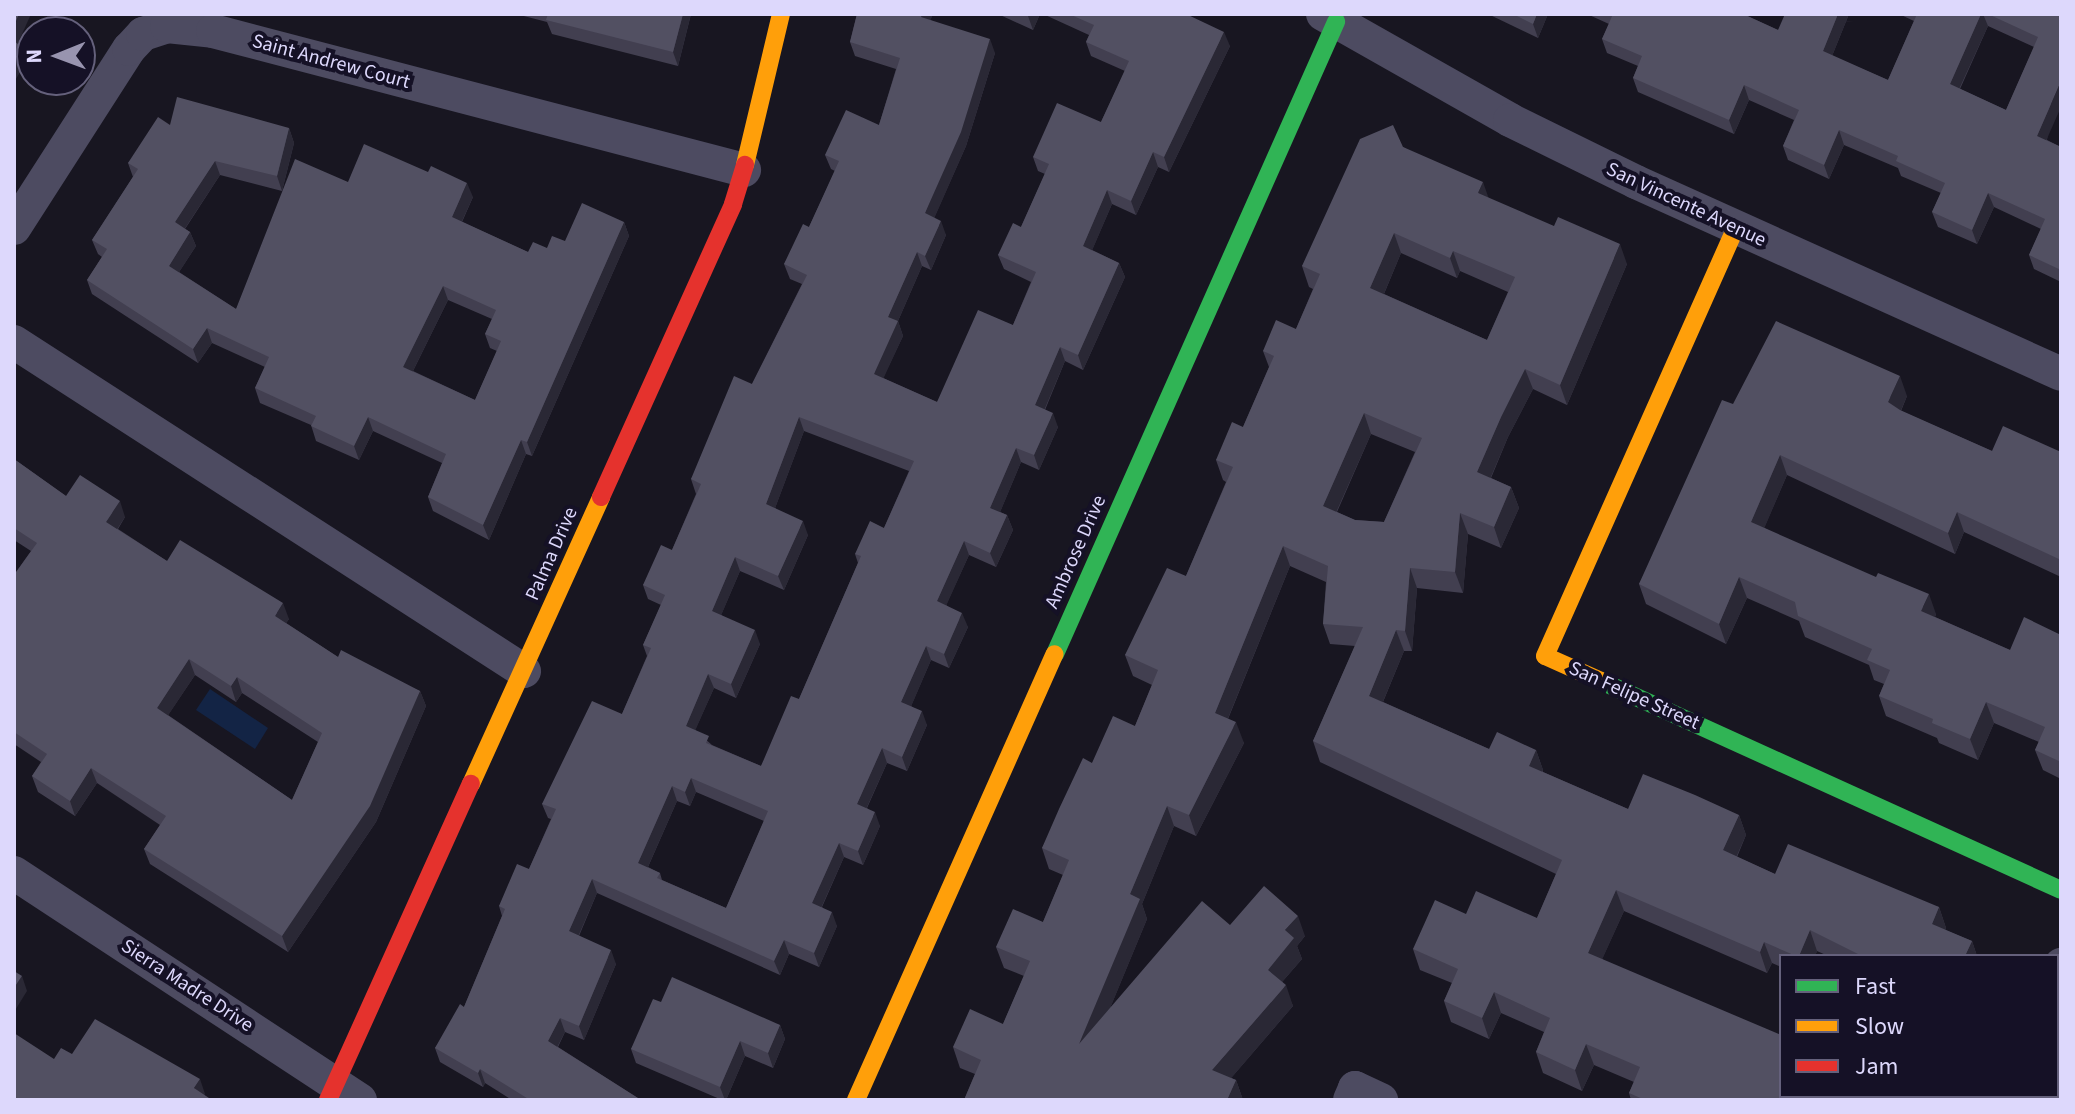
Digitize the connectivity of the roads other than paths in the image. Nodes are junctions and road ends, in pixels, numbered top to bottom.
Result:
1 (781, 14) edge
2 (1329, 18) edge
3 (744, 170) junction
4 (14, 228) edge
5 (1735, 229) junction
6 (14, 342) edge
7 (2061, 374) edge
8 (524, 671) junction
9 (14, 873) edge
10 (2061, 890) edge
11 (341, 1095) edge
12 (856, 1100) edge
13 (1350, 1100) edge
14 (1381, 1100) edge

1 - 3 street, Palma Drive
2 - 5 street, San Vincente Avenue
2 - 12 street, Ambrose Drive
3 - 4 street, Saint Andrew Court
3 - 8 street, Palma Drive
5 - 7 street, San Vincente Avenue
5 - 10 street, San Felipe Street
6 - 8 street
8 - 11 street, Palma Drive
9 - 11 street, Sierra Madre Drive
13 - 14 street

